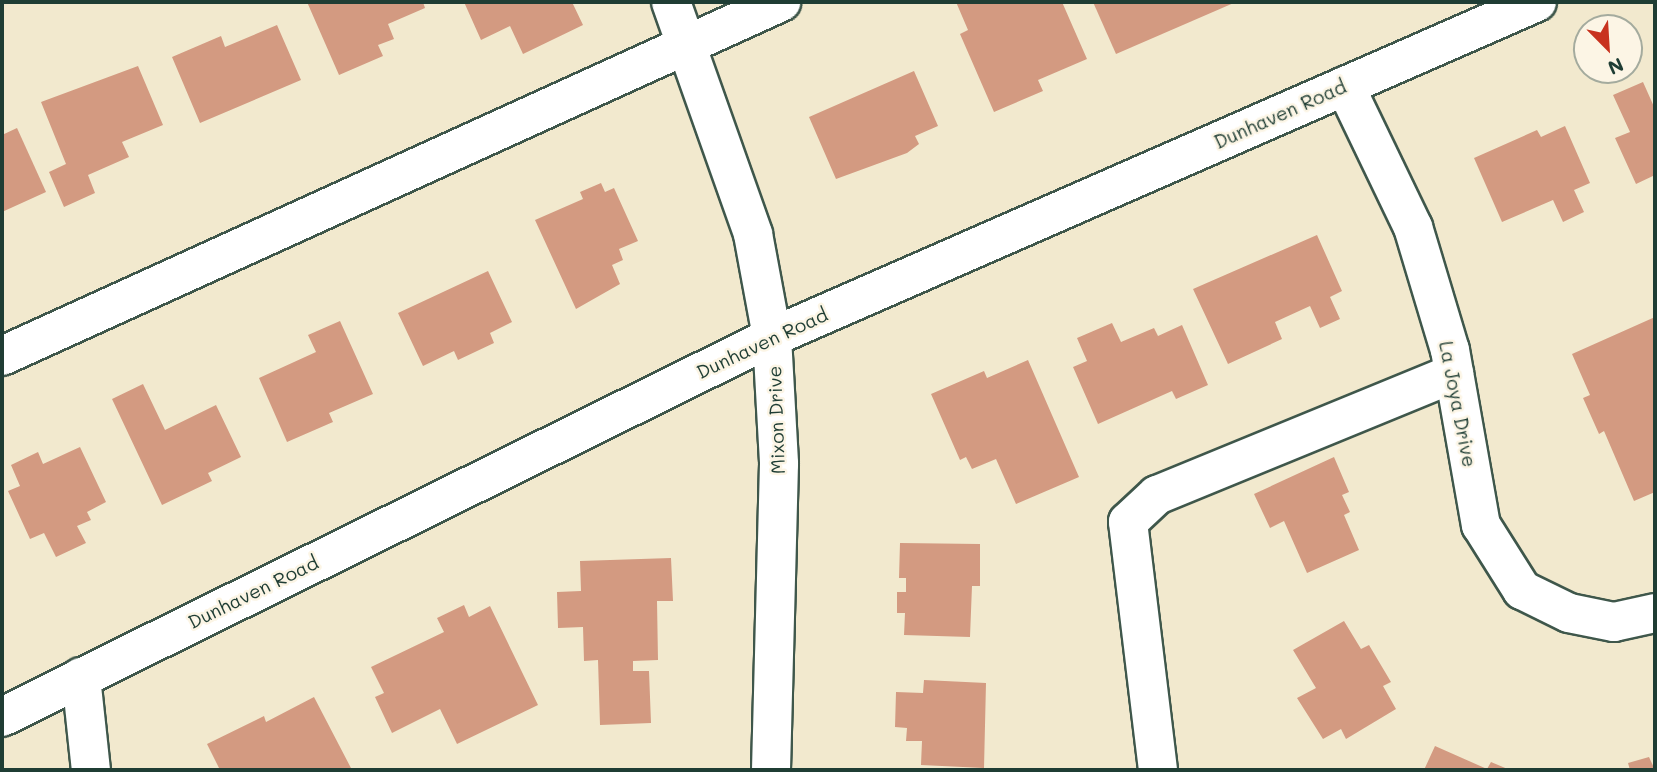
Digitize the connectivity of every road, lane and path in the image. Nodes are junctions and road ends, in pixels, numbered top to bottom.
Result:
1 (671, 2) edge
2 (781, 2) edge
3 (1537, 2) edge
4 (689, 43) junction
5 (1345, 86) junction
6 (772, 337) junction
7 (2, 356) edge
8 (1454, 373) junction
9 (1655, 613) edge
10 (81, 677) junction
11 (2, 717) edge
12 (92, 770) edge
13 (771, 770) edge
14 (1158, 770) edge

1 - 4 street, Mixon Drive
2 - 4 street
3 - 5 street, Dunhaven Road
4 - 6 street, Mixon Drive
4 - 7 street
5 - 6 street, Dunhaven Road
5 - 8 street, La Joya Drive
6 - 10 street, Dunhaven Road
6 - 13 street, Mixon Drive
8 - 9 street, La Joya Drive
8 - 14 street
10 - 11 street, Dunhaven Road
10 - 12 street

